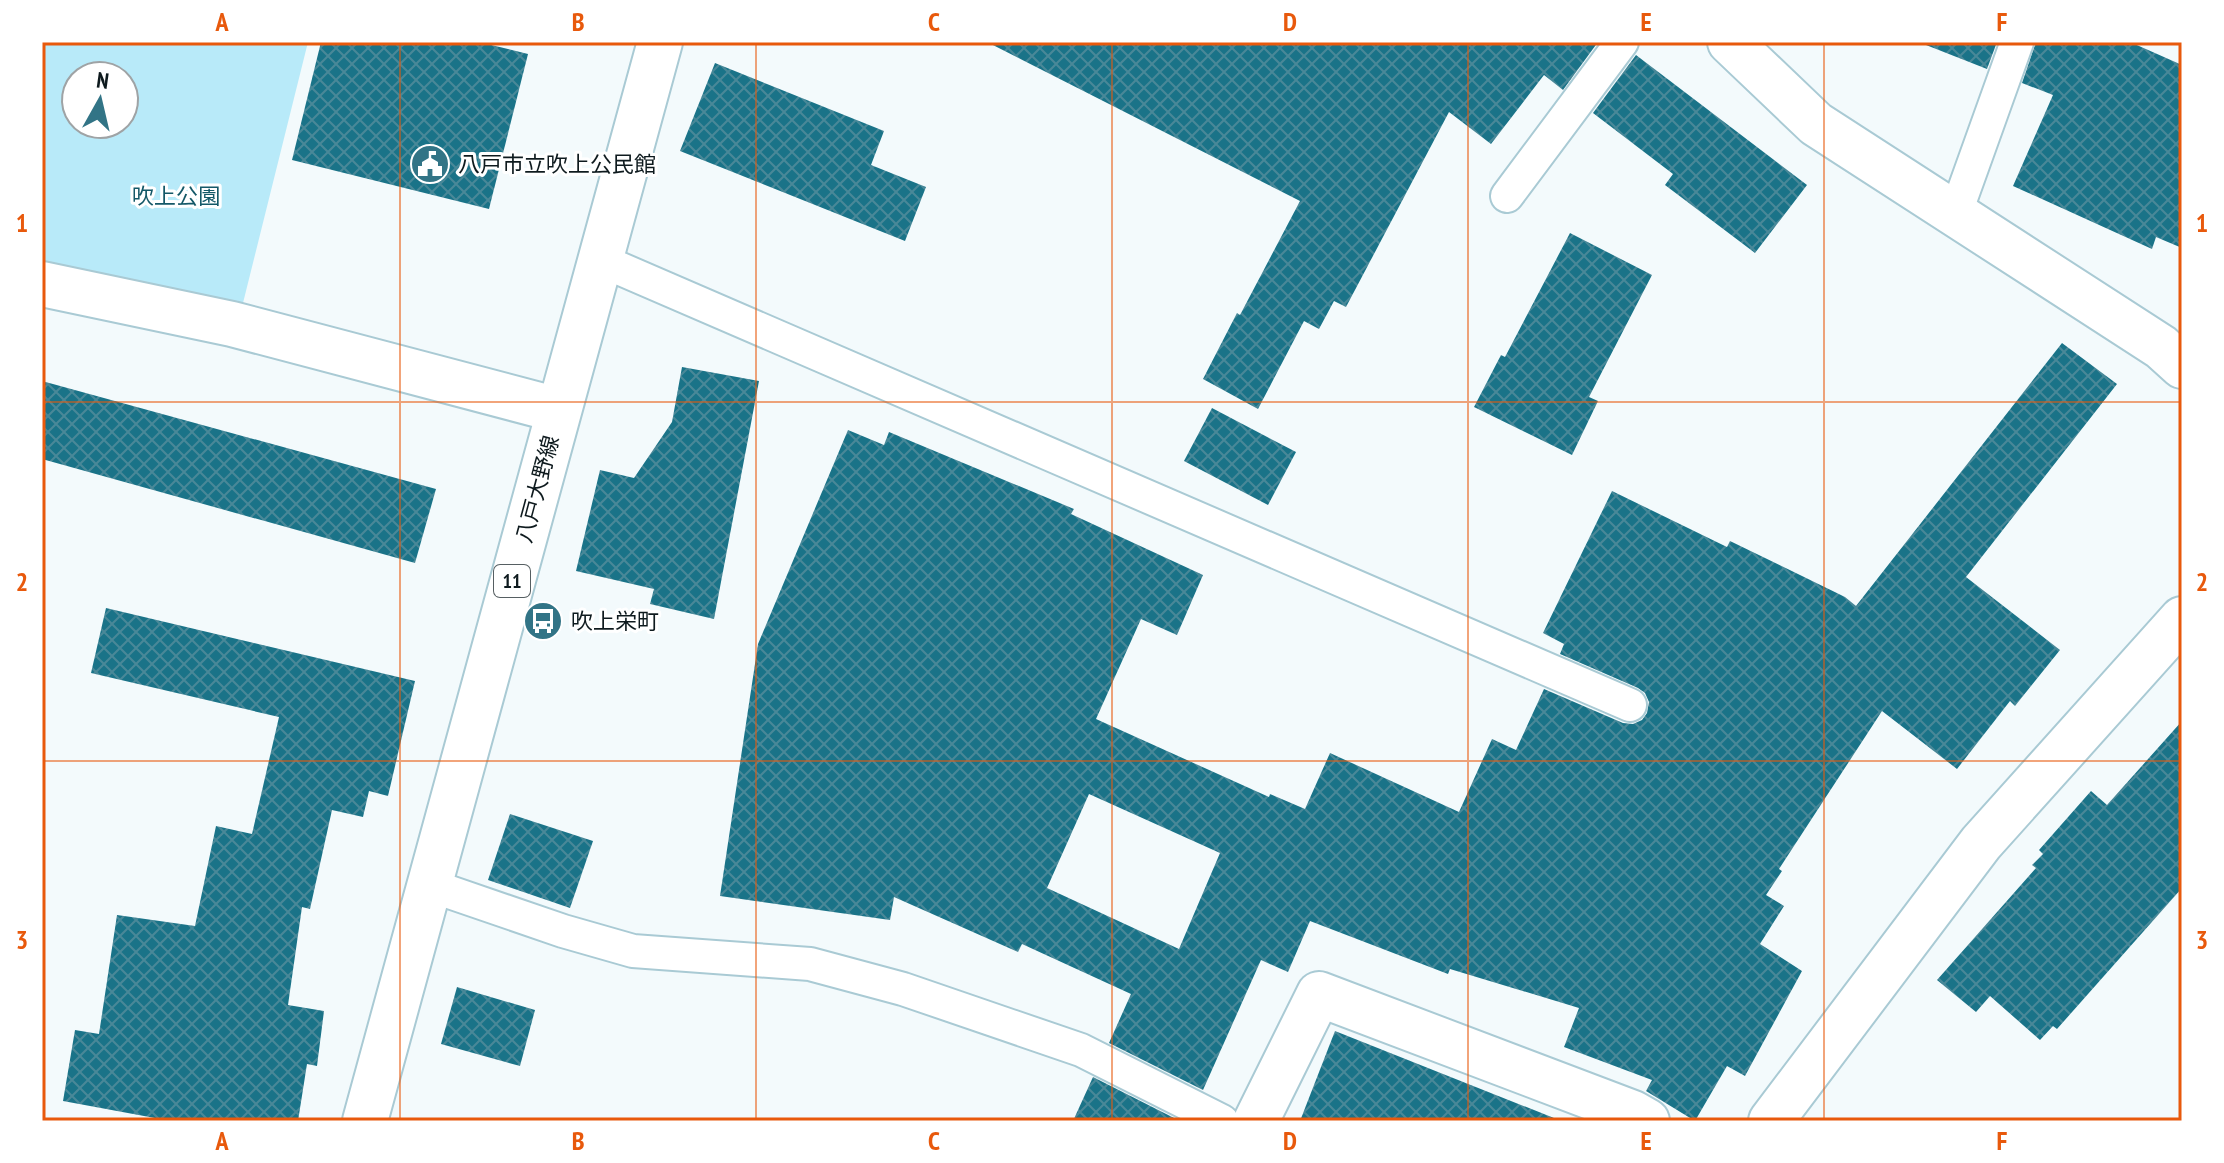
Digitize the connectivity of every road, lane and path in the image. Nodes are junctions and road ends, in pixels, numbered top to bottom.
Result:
1 (660, 42) edge
2 (1622, 42) edge
3 (1730, 42) edge
4 (2017, 42) edge
5 (1507, 196) dead end
6 (1955, 215) junction
7 (600, 260) junction
8 (42, 284) edge
9 (2182, 366) edge
10 (558, 410) junction
11 (2182, 619) edge
12 (1630, 705) dead end
13 (429, 885) junction
14 (365, 1121) edge
15 (1222, 1121) edge
16 (1256, 1121) edge
17 (1647, 1121) edge
18 (1771, 1121) edge

1 - 7 street, 八戸大野線 / 11
2 - 5 lane
3 - 6 street
4 - 6 lane
6 - 9 street
7 - 10 street, 八戸大野線 / 11
7 - 12 lane
8 - 10 street
10 - 13 street, 八戸大野線 / 11
11 - 18 street
13 - 14 street, 八戸大野線 / 11
13 - 15 lane
16 - 17 street

